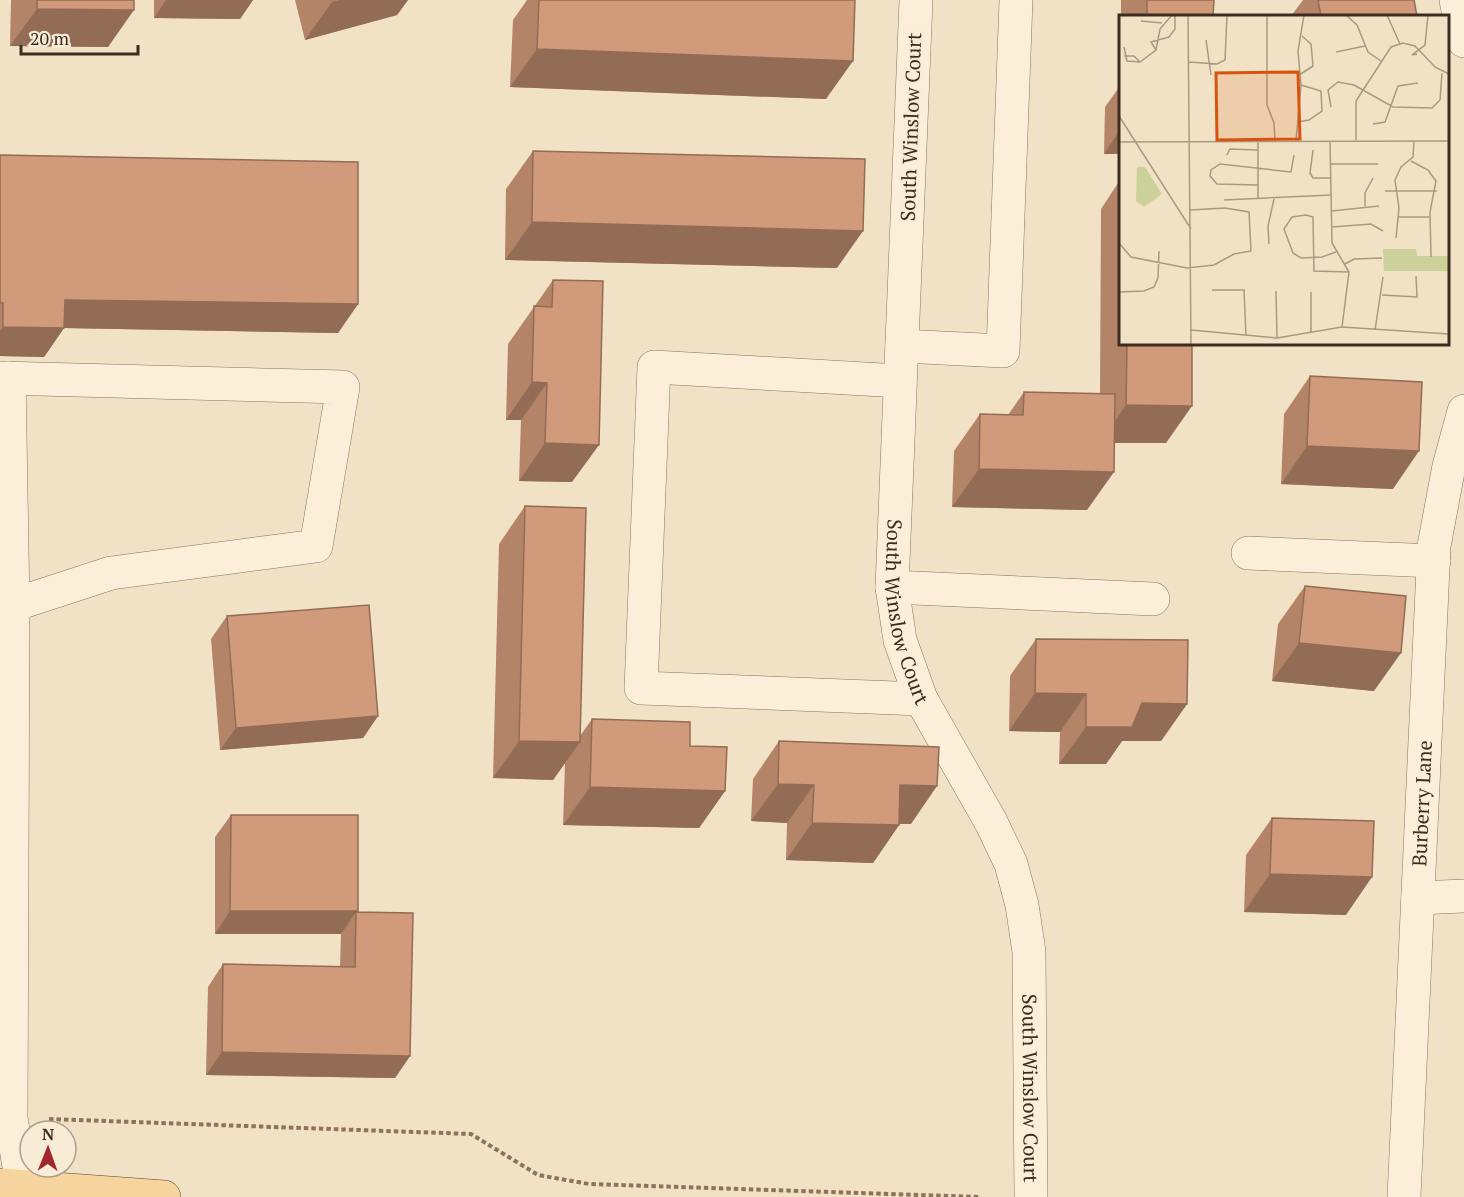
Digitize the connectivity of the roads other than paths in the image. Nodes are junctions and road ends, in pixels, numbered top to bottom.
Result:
1 (916, 0) edge
2 (1016, 0) edge
3 (1456, 0) edge
4 (1464, 41) edge
5 (902, 346) junction
6 (5, 378) edge
7 (900, 381) junction
8 (1464, 411) edge
9 (1451, 519) edge
10 (1248, 553) dead end
11 (1434, 561) junction
12 (892, 587) junction
13 (1153, 599) dead end
14 (7, 605) edge
15 (921, 699) junction
16 (1464, 896) edge
17 (1419, 898) junction
18 (11, 1185) edge
19 (164, 1197) edge
20 (1030, 1197) edge
21 (1404, 1197) edge

1 - 5 street, South Winslow Court
2 - 5 street
3 - 4 street
5 - 7 street, South Winslow Court
6 - 14 street
6 - 14 street
7 - 12 street, South Winslow Court
7 - 15 street
8 - 9 street, Burberry Lane
9 - 11 street, Burberry Lane
10 - 11 street
11 - 17 street, Burberry Lane
12 - 13 street
12 - 15 street, South Winslow Court
14 - 18 street
15 - 20 street, South Winslow Court
16 - 17 street
17 - 21 street, Burberry Lane
18 - 19 main road

